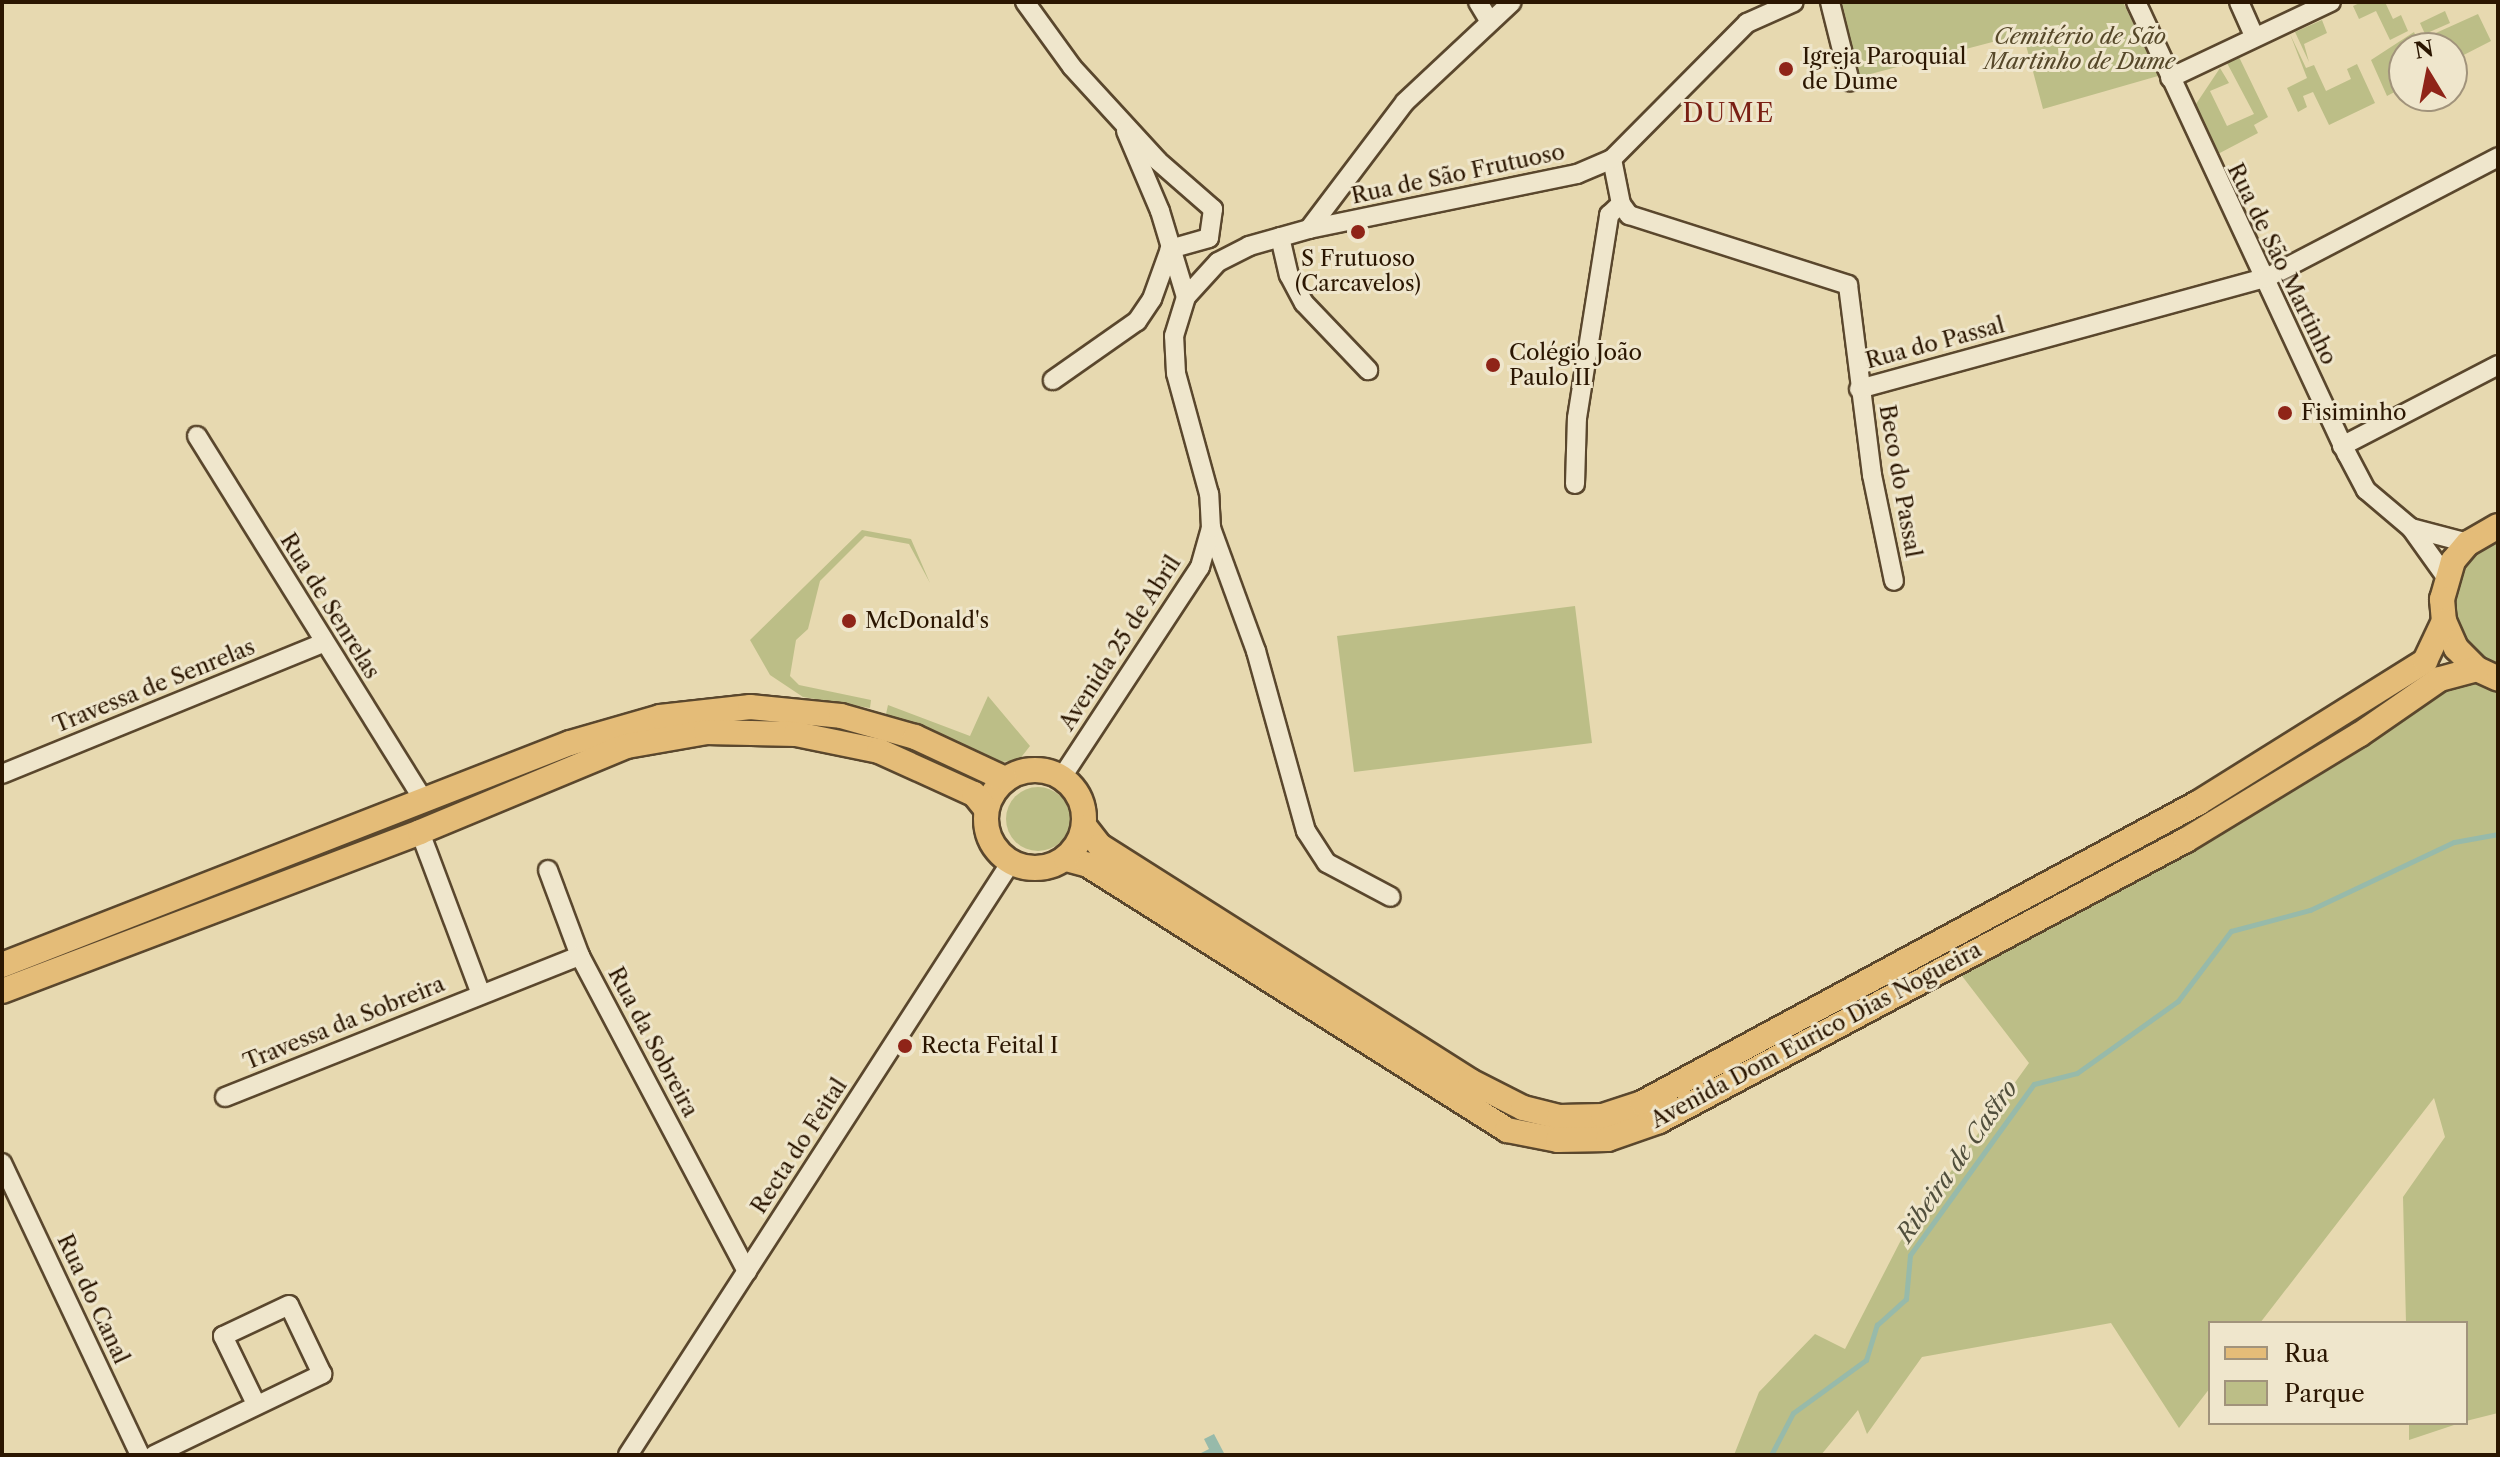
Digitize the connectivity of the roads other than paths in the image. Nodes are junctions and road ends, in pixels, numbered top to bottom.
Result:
1 (1025, 2) edge
2 (1478, 2) edge
3 (1512, 2) edge
4 (1830, 2) edge
5 (2136, 2) edge
6 (2239, 2) edge
7 (2331, 2) edge
8 (1786, 3) edge
9 (1490, 22) junction
10 (2254, 36) junction
11 (2170, 78) junction
12 (1850, 82) dead end
13 (1116, 110) junction
14 (2498, 157) edge
15 (1612, 159) junction
16 (1621, 204) junction
17 (1309, 229) junction
18 (1280, 237) junction
19 (1170, 249) junction
20 (2266, 278) junction
21 (1186, 297) junction
22 (2498, 365) edge
23 (1368, 370) dead end
24 (1053, 380) dead end
25 (1859, 389) junction
26 (197, 436) dead end
27 (2342, 446) junction
28 (1575, 484) dead end
29 (2498, 526) edge
30 (1211, 528) junction
31 (2411, 528) junction
32 (2468, 543) junction
33 (2446, 577) junction
34 (1894, 581) dead end
35 (2444, 621) junction
36 (323, 643) junction
37 (2487, 674) edge
38 (2, 774) edge
39 (1062, 777) junction
40 (1005, 779) junction
41 (424, 801) junction
42 (986, 809) junction
43 (1085, 827) junction
44 (420, 832) junction
45 (1066, 859) junction
46 (1011, 862) junction
47 (548, 870) dead end
48 (1391, 897) dead end
49 (580, 956) junction
50 (2, 965) edge
51 (2, 991) edge
52 (481, 994) junction
53 (225, 1097) dead end
54 (2, 1163) edge
55 (747, 1271) junction
56 (256, 1404) junction
57 (140, 1455) edge
58 (154, 1455) edge
59 (628, 1455) edge

1 - 13 street
2 - 9 street
3 - 9 street
4 - 12 street
5 - 11 street, Rua de São Martinho
6 - 10 street
7 - 10 street
8 - 15 street, Rua de São Frutuoso
9 - 17 street
10 - 11 street
11 - 20 street, Rua de São Martinho
13 - 19 street
13 - 19 street
14 - 20 street, Rua do Passal
15 - 16 street
15 - 17 street, Rua de São Frutuoso
16 - 25 street, Rua do Passal
16 - 28 street
17 - 18 street, Rua de São Frutuoso
18 - 21 street, Rua de São Frutuoso
18 - 23 street
19 - 21 street
19 - 24 street
20 - 25 street, Rua do Passal
20 - 27 street, Rua de São Martinho
21 - 30 street, Avenida 25 de Abril
22 - 27 street
25 - 34 street, Beco do Passal
26 - 36 street, Rua de Senrelas
27 - 31 street, Rua de São Martinho
29 - 32 main road
30 - 39 street, Avenida 25 de Abril
30 - 48 street
31 - 32 street, Rua de São Martinho
31 - 33 street, Rua de São Martinho
32 - 33 main road
33 - 35 main road
35 - 37 main road
35 - 43 main road, Avenida Dom Eurico Dias Nogueira
36 - 38 street, Travessa de Senrelas
36 - 41 street, Rua de Senrelas
37 - 45 main road, Avenida Dom Eurico Dias Nogueira
39 - 40 main road
39 - 43 main road
40 - 41 main road
40 - 42 main road
41 - 50 main road
42 - 44 main road
42 - 46 main road
43 - 45 main road
44 - 51 main road
44 - 52 street
45 - 46 main road
46 - 55 street, Recta do Feital
47 - 49 street
49 - 52 street, Rua da Sobreira
49 - 55 street, Rua da Sobreira
52 - 53 street, Travessa da Sobreira
54 - 57 street, Rua do Canal
55 - 59 street, Recta do Feital
56 - 56 street
56 - 58 street

